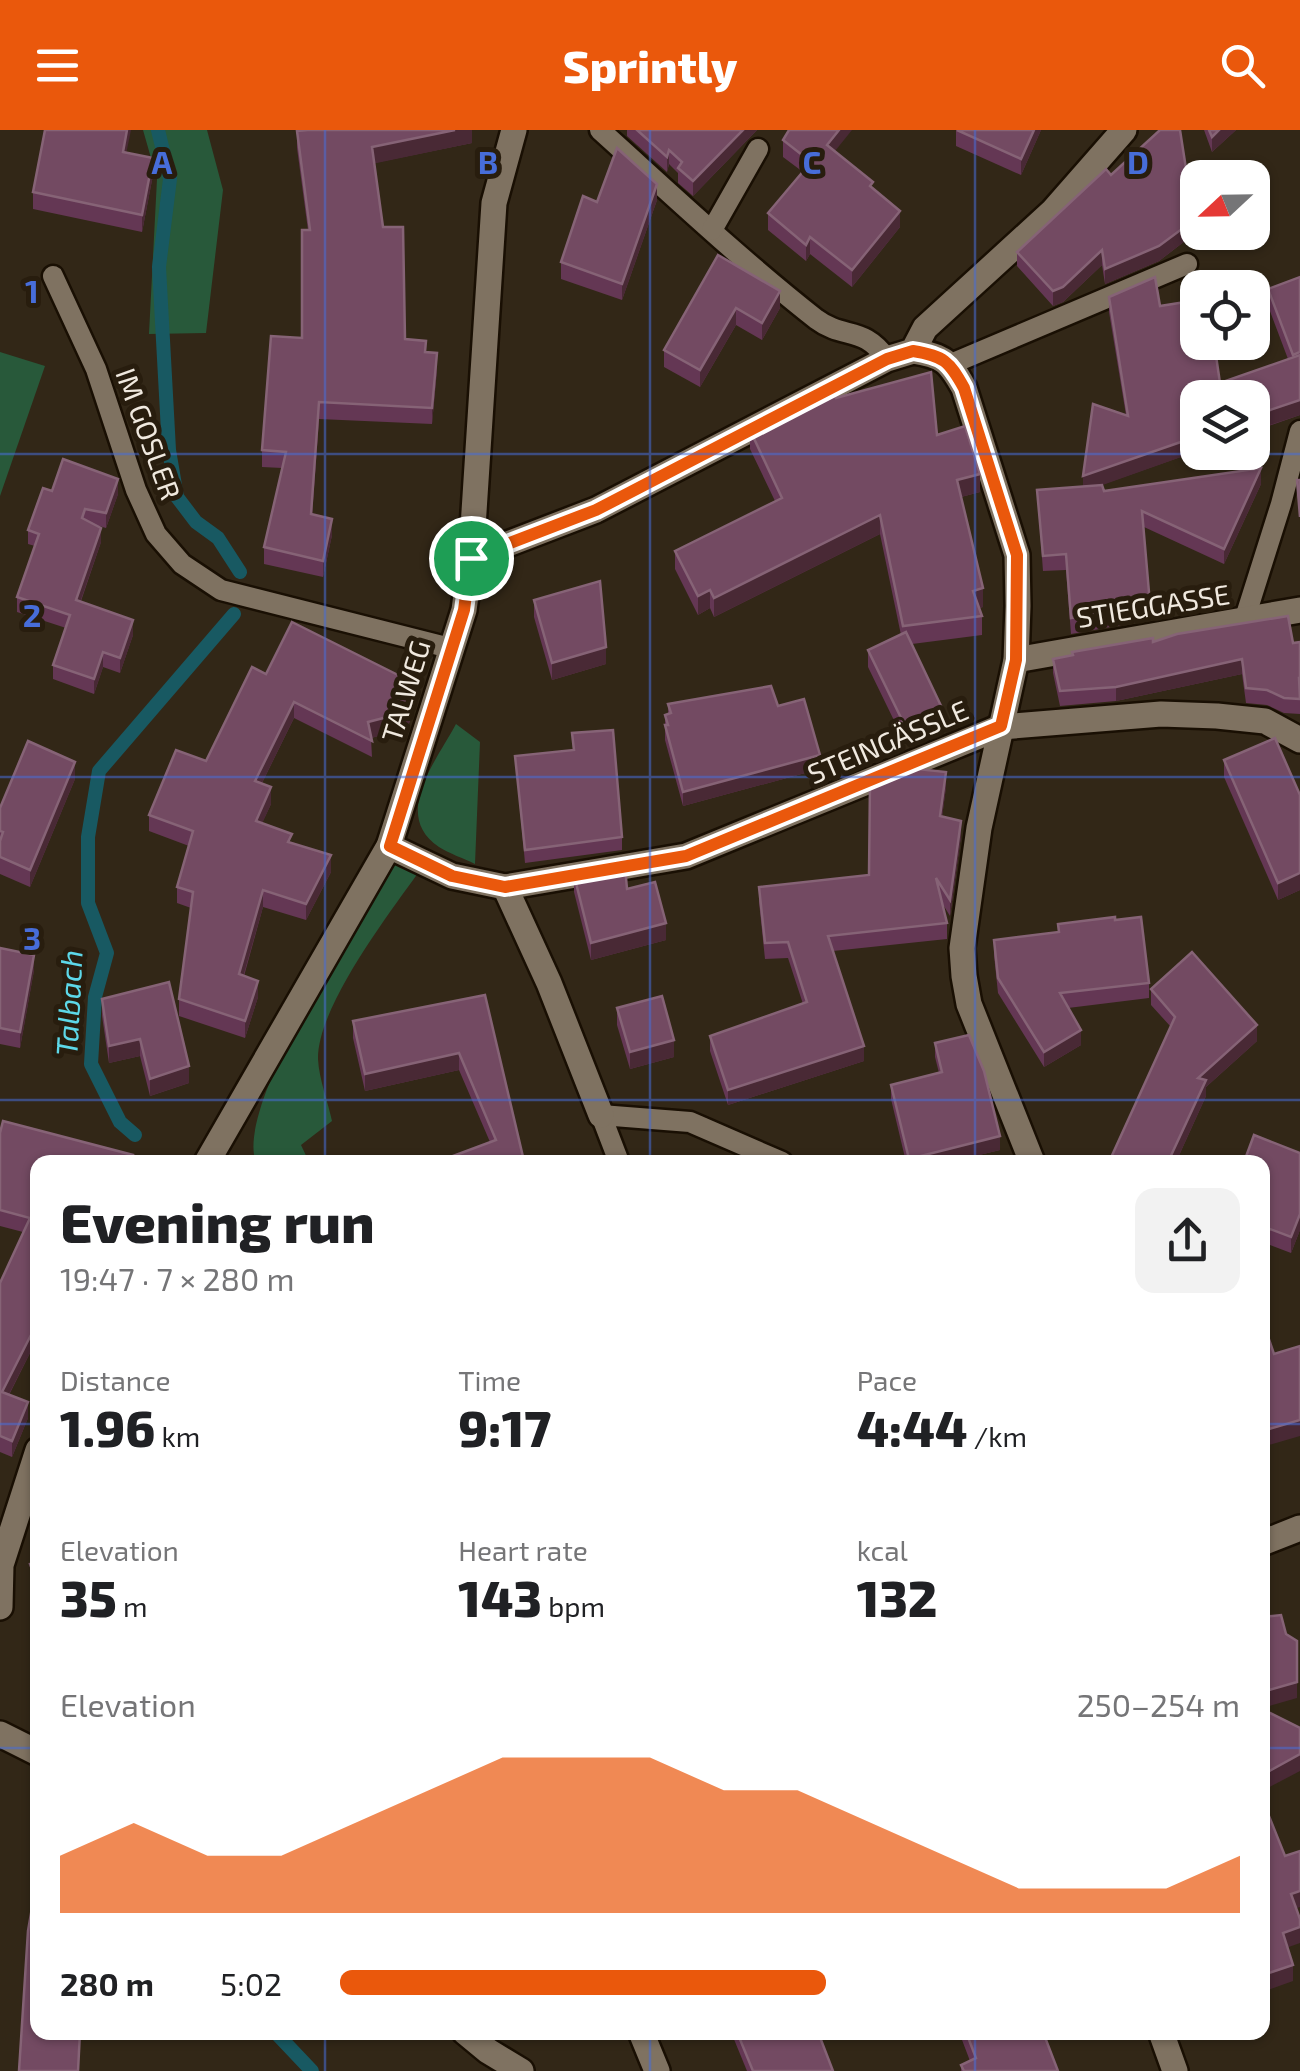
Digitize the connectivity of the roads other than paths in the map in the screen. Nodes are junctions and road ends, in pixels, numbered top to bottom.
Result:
1 (514, 130) edge
2 (600, 130) edge
3 (1124, 130) edge
4 (758, 149) dead end
5 (712, 230) junction
6 (1187, 264) dead end
7 (53, 276) dead end
8 (913, 351) junction
9 (887, 359) junction
10 (951, 364) junction
11 (1300, 432) edge
12 (471, 558) junction
13 (1300, 610) edge
14 (1244, 621) junction
15 (450, 648) junction
16 (1016, 660) junction
17 (1001, 726) junction
18 (1300, 740) edge
19 (390, 846) junction
20 (505, 887) junction
21 (602, 1115) junction
22 (212, 1155) edge
23 (616, 1155) edge
24 (766, 1155) edge
25 (1029, 1155) edge
26 (30, 1475) edge
27 (1300, 1528) edge
28 (1270, 1541) edge
29 (0, 1607) edge
30 (0, 1734) edge
31 (30, 1748) edge
32 (474, 2040) edge
33 (645, 2040) edge
34 (1165, 2040) edge
35 (521, 2071) edge
36 (657, 2071) edge
37 (1175, 2071) edge

1 - 12 street, TALWEG
2 - 5 lane
3 - 8 street
4 - 5 lane
5 - 9 lane
6 - 10 lane
7 - 15 lane, IM GOSLER
8 - 9 street
8 - 10 street
9 - 12 street
10 - 16 street
11 - 14 lane
12 - 15 street, TALWEG
13 - 14 street, STIEGGASSE
14 - 16 street, STIEGGASSE
15 - 19 street, TALWEG
16 - 17 street
17 - 18 street, STEINGÄSSLE
17 - 20 street, STEINGÄSSLE
17 - 25 street
19 - 20 street, STEINGÄSSLE
19 - 22 street, TALWEG
20 - 21 street
21 - 23 lane
21 - 24 lane
26 - 29 street
27 - 28 street
30 - 31 street
32 - 35 street
33 - 36 street
34 - 37 street

